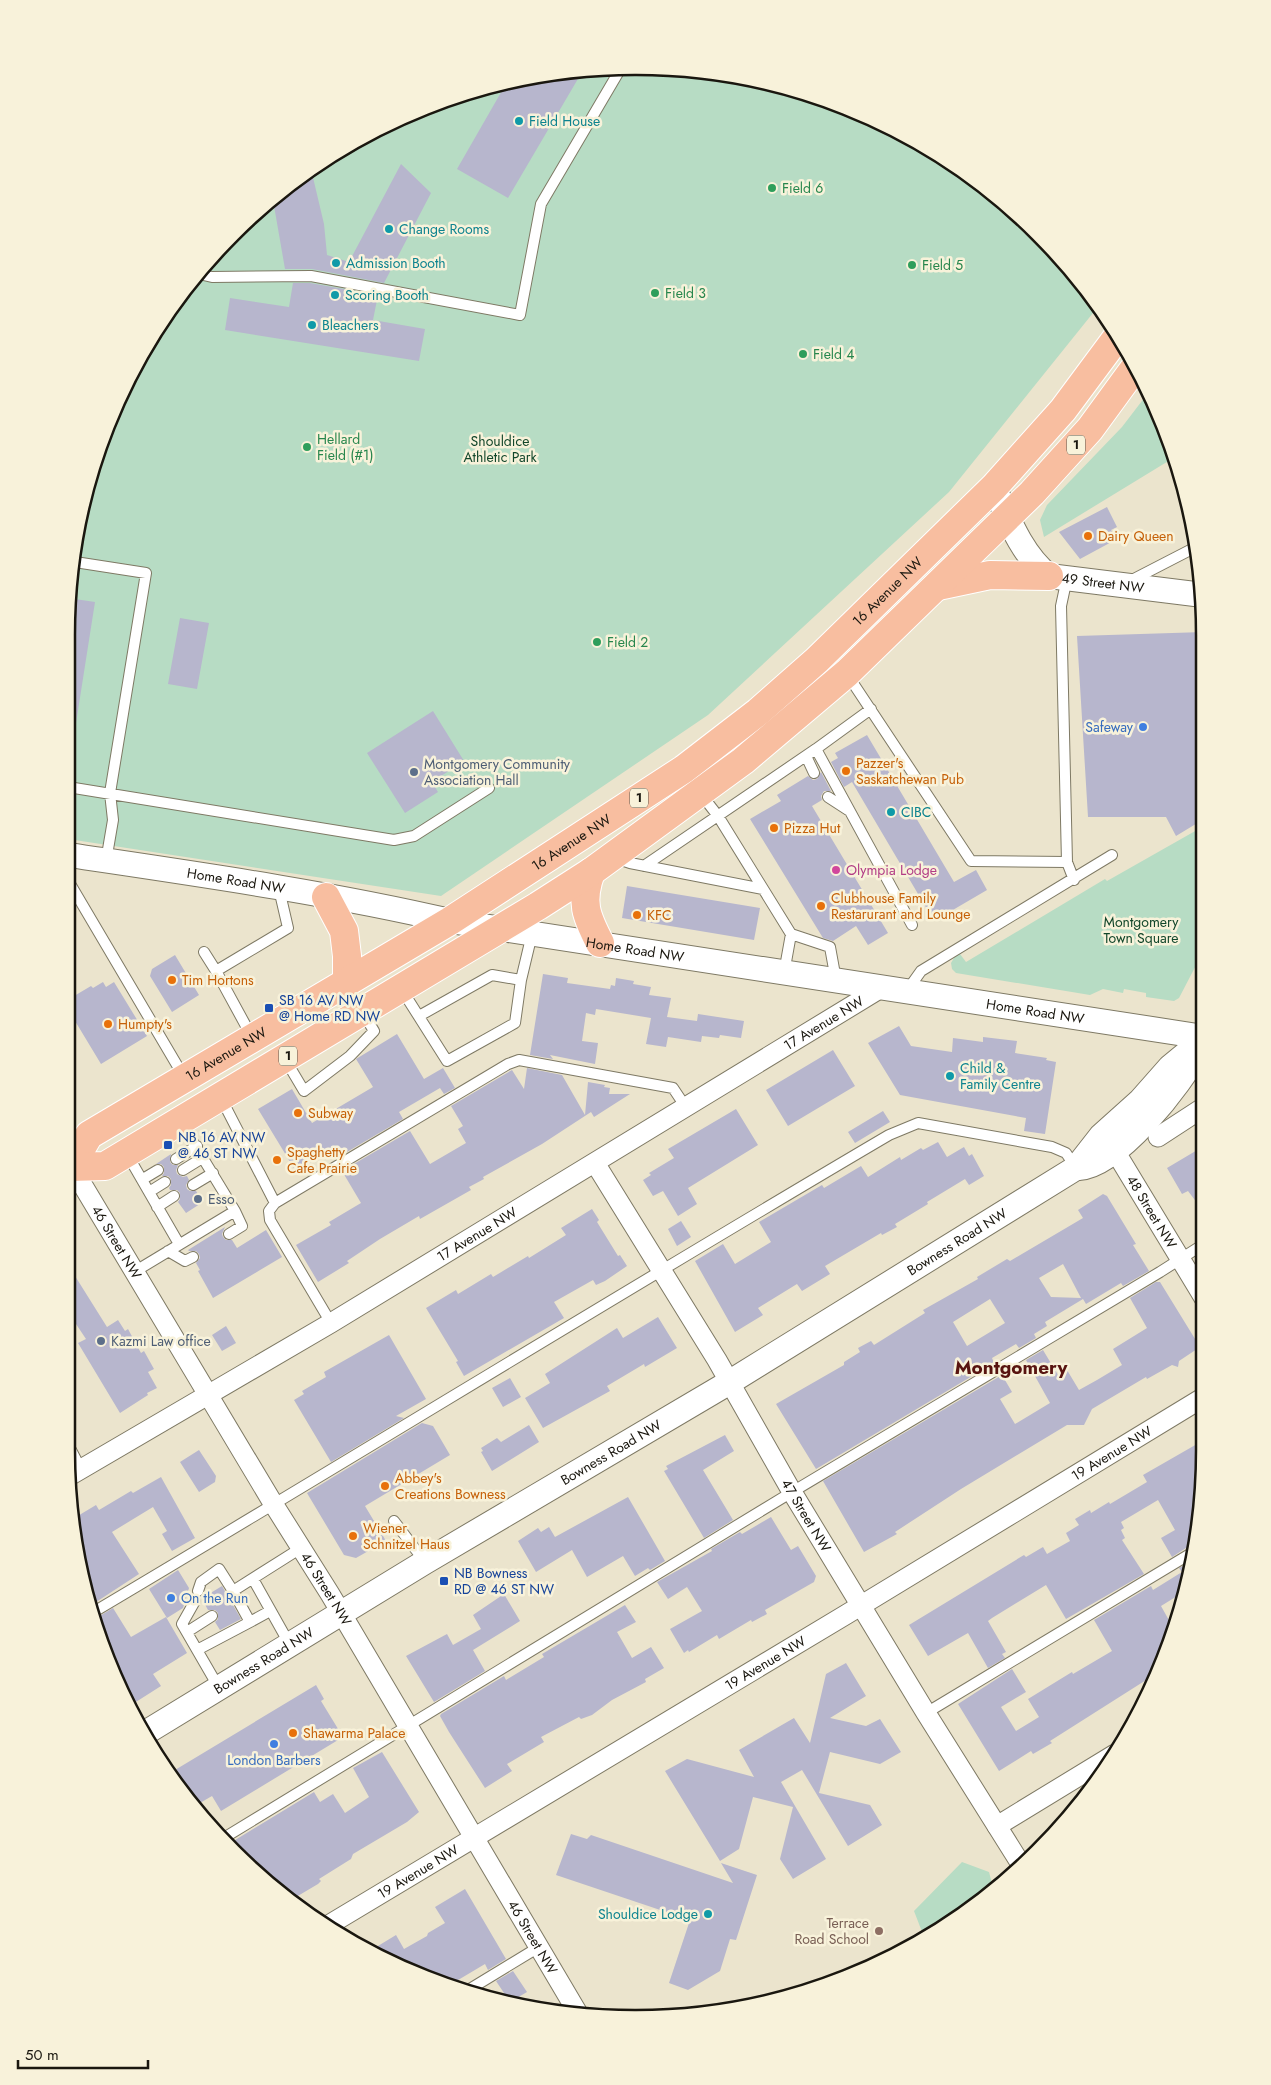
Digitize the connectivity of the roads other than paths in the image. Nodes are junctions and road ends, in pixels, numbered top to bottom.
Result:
1 (616, 76) edge
2 (206, 276) edge
3 (1113, 342) edge
4 (1131, 373) edge
5 (994, 487) junction
6 (1007, 517) junction
7 (1189, 551) edge
8 (80, 563) edge
9 (1058, 577) junction
10 (1122, 585) junction
11 (938, 586) junction
12 (1194, 594) edge
13 (847, 673) junction
14 (871, 709) junction
15 (816, 749) junction
16 (806, 756) junction
17 (814, 773) dead end
18 (75, 788) edge
19 (490, 788) dead end
20 (700, 793) junction
21 (110, 794) junction
22 (828, 797) dead end
23 (850, 810) junction
24 (718, 816) junction
25 (1112, 855) dead end
26 (75, 856) edge
27 (106, 861) junction
28 (1067, 862) junction
29 (601, 864) junction
30 (644, 866) junction
31 (1074, 880) junction
32 (279, 889) junction
33 (763, 889) junction
34 (75, 892) edge
35 (326, 897) junction
36 (450, 921) junction
37 (912, 925) dead end
38 (501, 928) junction
39 (532, 934) junction
40 (791, 934) junction
41 (600, 943) junction
42 (204, 952) dead end
43 (216, 971) junction
44 (784, 972) junction
45 (348, 980) junction
46 (521, 980) junction
47 (836, 981) junction
48 (401, 988) junction
49 (881, 988) junction
50 (905, 992) junction
51 (362, 1012) junction
52 (419, 1016) junction
53 (253, 1037) junction
54 (1196, 1038) edge
55 (1196, 1045) edge
56 (1196, 1055) edge
57 (285, 1058) junction
58 (185, 1078) junction
59 (220, 1097) junction
60 (685, 1106) junction
61 (1196, 1112) edge
62 (181, 1121) junction
63 (1158, 1137) dead end
64 (197, 1146) junction
65 (1115, 1151) junction
66 (126, 1153) junction
67 (204, 1157) junction
68 (75, 1158) edge
69 (176, 1159) dead end
70 (595, 1163) junction
71 (75, 1166) edge
72 (1076, 1168) junction
73 (158, 1170) dead end
74 (184, 1170) dead end
75 (213, 1173) junction
76 (75, 1174) edge
77 (142, 1179) junction
78 (165, 1182) dead end
79 (192, 1185) dead end
80 (149, 1192) junction
81 (174, 1196) dead end
82 (275, 1203) junction
83 (158, 1207) junction
84 (235, 1211) junction
85 (229, 1234) dead end
86 (178, 1244) junction
87 (1196, 1249) edge
88 (168, 1250) junction
89 (192, 1257) dead end
90 (1180, 1259) junction
91 (660, 1270) junction
92 (134, 1272) junction
93 (1196, 1285) edge
94 (331, 1323) junction
95 (730, 1382) junction
96 (208, 1395) junction
97 (1196, 1402) edge
98 (76, 1472) edge
99 (792, 1492) junction
100 (274, 1504) junction
101 (394, 1521) dead end
102 (301, 1548) junction
103 (1185, 1557) edge
104 (425, 1562) junction
105 (253, 1579) junction
106 (234, 1598) junction
107 (861, 1605) junction
108 (98, 1609) edge
109 (270, 1611) junction
110 (341, 1613) junction
111 (212, 1616) dead end
112 (250, 1622) junction
113 (187, 1632) junction
114 (290, 1645) junction
115 (196, 1650) junction
116 (219, 1688) junction
117 (926, 1713) junction
118 (408, 1726) junction
119 (150, 1730) edge
120 (1101, 1762) edge
121 (997, 1826) junction
122 (229, 1835) edge
123 (474, 1838) junction
124 (1018, 1859) edge
125 (334, 1922) edge
126 (539, 1947) junction
127 (475, 1986) edge
128 (574, 2006) edge

1 - 2 lane
3 - 5 highway, 16 Avenue NW / 1
4 - 6 highway, 1
5 - 6 street, 49 Street NW
5 - 36 highway, 16 Avenue NW / 1
6 - 9 street, 49 Street NW
6 - 11 highway, 1
7 - 10 lane
8 - 21 lane
9 - 10 street, 49 Street NW
9 - 11 highway
9 - 28 lane
10 - 12 street, 49 Street NW
11 - 13 highway, 1
13 - 14 lane
13 - 20 highway, 1
14 - 15 lane
14 - 28 lane
15 - 16 lane
15 - 23 lane
16 - 17 lane
16 - 24 lane
18 - 21 lane
19 - 21 lane
20 - 24 lane
20 - 29 highway, 1
21 - 27 lane
22 - 23 lane
23 - 37 lane
24 - 30 lane
24 - 33 lane
25 - 31 lane
26 - 27 street, Home Road NW
27 - 32 street, Home Road NW
28 - 31 lane
29 - 30 lane
29 - 38 highway, 1
29 - 41 highway
30 - 33 lane
31 - 50 lane
32 - 35 street, Home Road NW
32 - 43 lane
33 - 40 lane
34 - 58 lane
35 - 36 street, Home Road NW
35 - 45 highway
36 - 38 street, Home Road NW
36 - 45 highway, 16 Avenue NW / 1
38 - 39 street, Home Road NW
38 - 48 highway, 1
39 - 41 street, Home Road NW
39 - 46 lane
40 - 44 lane
40 - 47 lane
41 - 44 street, Home Road NW
42 - 43 lane
43 - 53 lane
44 - 47 street, Home Road NW
45 - 53 highway, 16 Avenue NW / 1
46 - 52 lane
46 - 52 lane
47 - 49 street, Home Road NW
48 - 51 highway, 1
48 - 52 lane
49 - 50 street, Home Road NW
49 - 60 street, 17 Avenue NW
50 - 54 street, Home Road NW
51 - 57 highway, 1
51 - 57 lane
53 - 58 highway, 16 Avenue NW / 1
55 - 72 street, Bowness Road NW
56 - 65 street, Bowness Road NW
57 - 59 highway, 1
58 - 68 highway, 16 Avenue NW / 1
59 - 62 highway, 1
59 - 82 lane
60 - 70 street, 17 Avenue NW
60 - 82 lane
61 - 63 street
62 - 64 lane
62 - 66 highway, 1
64 - 67 lane
64 - 69 lane
65 - 72 street, Bowness Road NW
65 - 90 street, 48 Street NW
66 - 71 highway, 1
66 - 77 lane
67 - 74 lane
67 - 75 lane
70 - 91 street, 47 Street NW
70 - 94 street, 17 Avenue NW
72 - 91 lane
72 - 95 street, Bowness Road NW
73 - 77 lane
75 - 79 lane
75 - 84 lane
76 - 92 street, 46 Street NW
77 - 80 lane
78 - 80 lane
80 - 83 lane
81 - 83 lane
82 - 94 lane
83 - 86 lane
84 - 85 lane
84 - 86 lane
86 - 88 lane
87 - 90 lane
88 - 89 lane
88 - 92 lane
90 - 93 street, 48 Street NW
90 - 99 lane
91 - 95 street, 47 Street NW
91 - 100 lane
92 - 96 street, 46 Street NW
94 - 96 street, 17 Avenue NW
95 - 99 street, 47 Street NW
95 - 104 street, Bowness Road NW
96 - 98 street, 17 Avenue NW
96 - 100 street, 46 Street NW
97 - 107 street, 19 Avenue NW
99 - 107 street, 47 Street NW
99 - 118 lane
100 - 102 street, 46 Street NW
100 - 108 lane
101 - 104 lane
102 - 105 lane
102 - 110 street, 46 Street NW
103 - 117 lane
104 - 110 street, Bowness Road NW
105 - 106 lane
105 - 109 lane
106 - 112 lane
106 - 113 lane
107 - 117 street, 47 Street NW
107 - 123 street, 19 Avenue NW
109 - 112 lane
109 - 114 lane
110 - 114 street, Bowness Road NW
110 - 118 street, 46 Street NW
111 - 113 lane
112 - 115 lane
113 - 115 lane
114 - 116 street, Bowness Road NW
115 - 116 lane
116 - 119 street, Bowness Road NW
117 - 121 street, 47 Street NW
118 - 122 lane
118 - 123 street, 46 Street NW
120 - 121 street
121 - 124 street, 47 Street NW
123 - 125 street, 19 Avenue NW
123 - 126 street, 46 Street NW
126 - 127 lane
126 - 128 street, 46 Street NW

